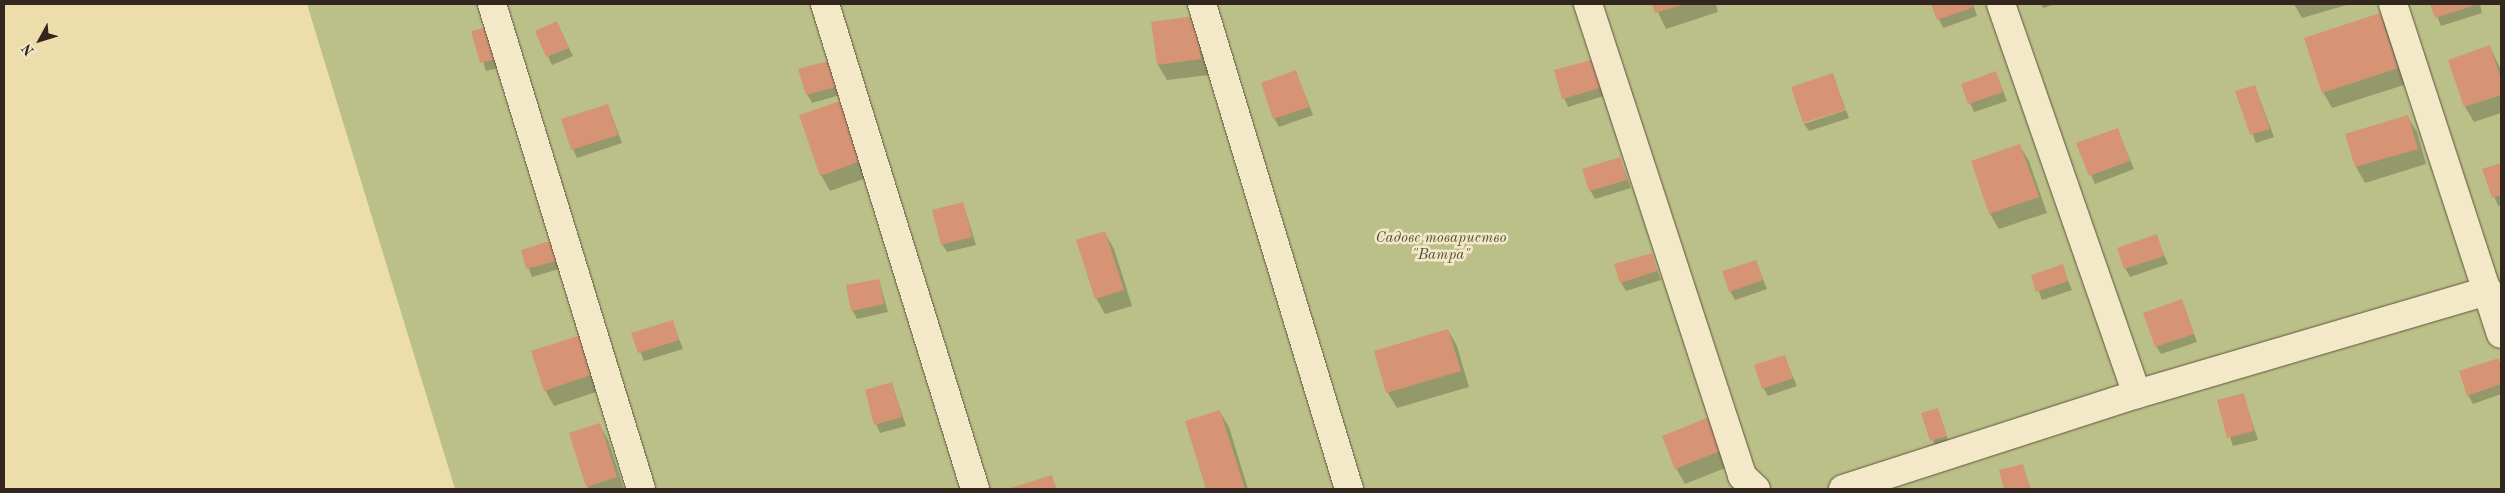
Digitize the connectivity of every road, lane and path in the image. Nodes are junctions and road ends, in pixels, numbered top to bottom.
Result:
1 (492, 4) edge
2 (825, 4) edge
3 (1202, 4) edge
4 (1588, 4) edge
5 (2001, 4) edge
6 (2393, 4) edge
7 (2488, 291) junction
8 (2501, 334) edge
9 (2137, 394) junction
10 (641, 489) edge
11 (975, 489) edge
12 (1349, 489) edge
13 (1756, 489) edge
14 (1843, 489) edge

1 - 10 street
2 - 11 street
3 - 12 street
4 - 13 street
5 - 9 street
6 - 7 street
7 - 8 street
7 - 9 street
9 - 14 street

